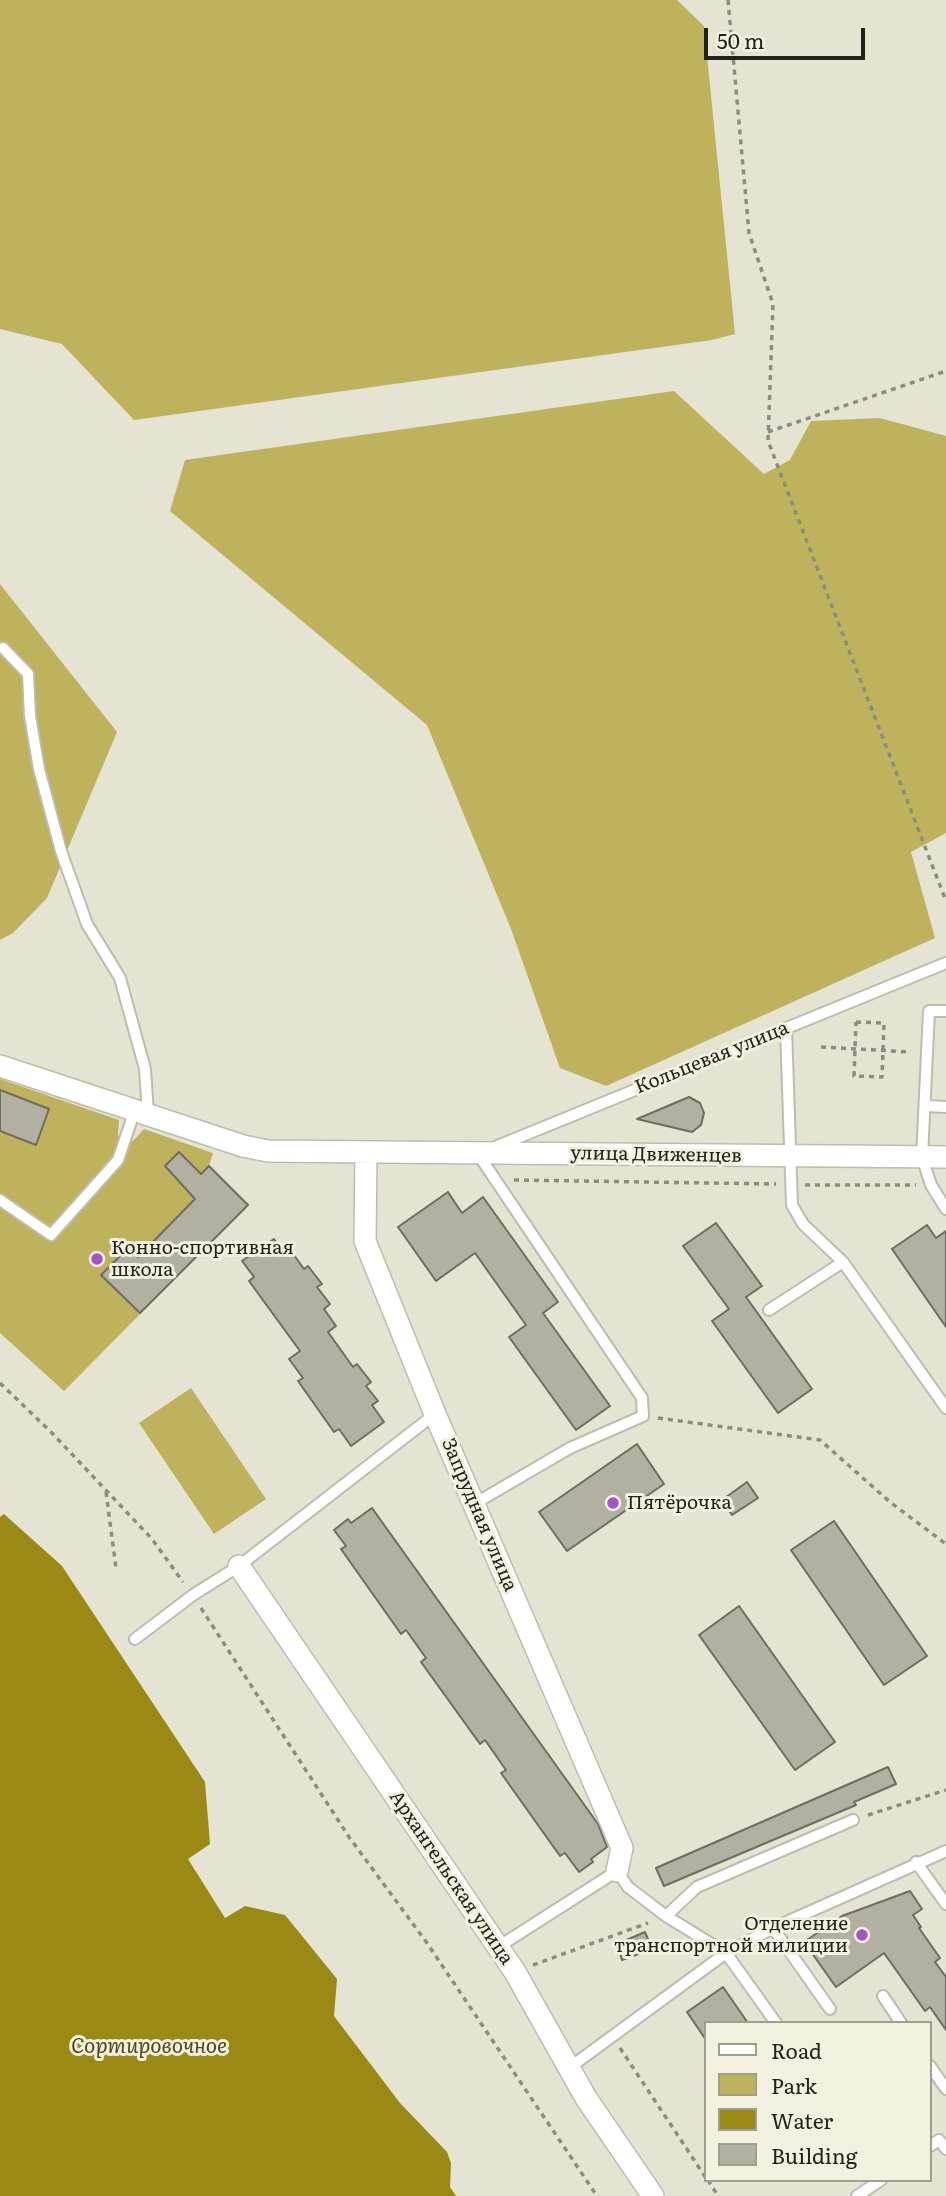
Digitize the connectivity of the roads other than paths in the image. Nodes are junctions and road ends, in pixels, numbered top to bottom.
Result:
1 (4, 649) dead end
2 (946, 963) edge
3 (946, 1011) edge
4 (786, 1028) junction
5 (0, 1066) edge
6 (925, 1106) junction
7 (946, 1107) edge
8 (141, 1112) junction
9 (366, 1153) junction
10 (478, 1154) junction
11 (791, 1157) junction
12 (922, 1157) junction
13 (946, 1157) edge
14 (0, 1200) edge
15 (946, 1209) edge
16 (843, 1262) junction
17 (769, 1310) dead end
18 (946, 1408) edge
19 (435, 1414) junction
20 (474, 1504) junction
21 (239, 1566) junction
22 (135, 1639) dead end
23 (853, 1820) road end
24 (946, 1851) edge
25 (916, 1862) junction
26 (617, 1871) junction
27 (946, 1904) edge
28 (666, 1916) junction
29 (773, 1928) junction
30 (498, 1947) junction
31 (726, 1953) junction
32 (883, 1996) dead end
33 (830, 2009) dead end
34 (775, 2021) edge
35 (900, 2021) edge
36 (569, 2068) junction
37 (932, 2069) edge
38 (946, 2088) edge
39 (878, 2182) edge
40 (653, 2196) edge
41 (858, 2196) edge

1 - 8 lane
2 - 4 lane, Кольцевая улица
3 - 6 lane
4 - 10 lane, Кольцевая улица
4 - 11 lane
5 - 8 street, улица Движенцев
6 - 7 lane
6 - 12 lane
8 - 9 street, улица Движенцев
8 - 14 lane
9 - 10 street, улица Движенцев
9 - 19 street, Запрудная улица
10 - 11 street, улица Движенцев
10 - 20 lane
11 - 12 street, улица Движенцев
11 - 16 lane
12 - 13 street, улица Движенцев
12 - 15 lane
16 - 17 lane
16 - 18 lane
19 - 20 street, Запрудная улица
19 - 21 lane
20 - 26 street, Запрудная улица
21 - 22 lane
21 - 30 street, Архангельская улица
23 - 28 lane
24 - 25 lane
25 - 27 lane
25 - 29 lane
26 - 28 lane
26 - 30 lane
28 - 31 lane
29 - 31 lane
29 - 33 lane
30 - 36 street, Архангельская улица
31 - 34 lane
31 - 36 lane
32 - 35 lane
36 - 40 street, Архангельская улица
37 - 38 lane
39 - 41 lane

